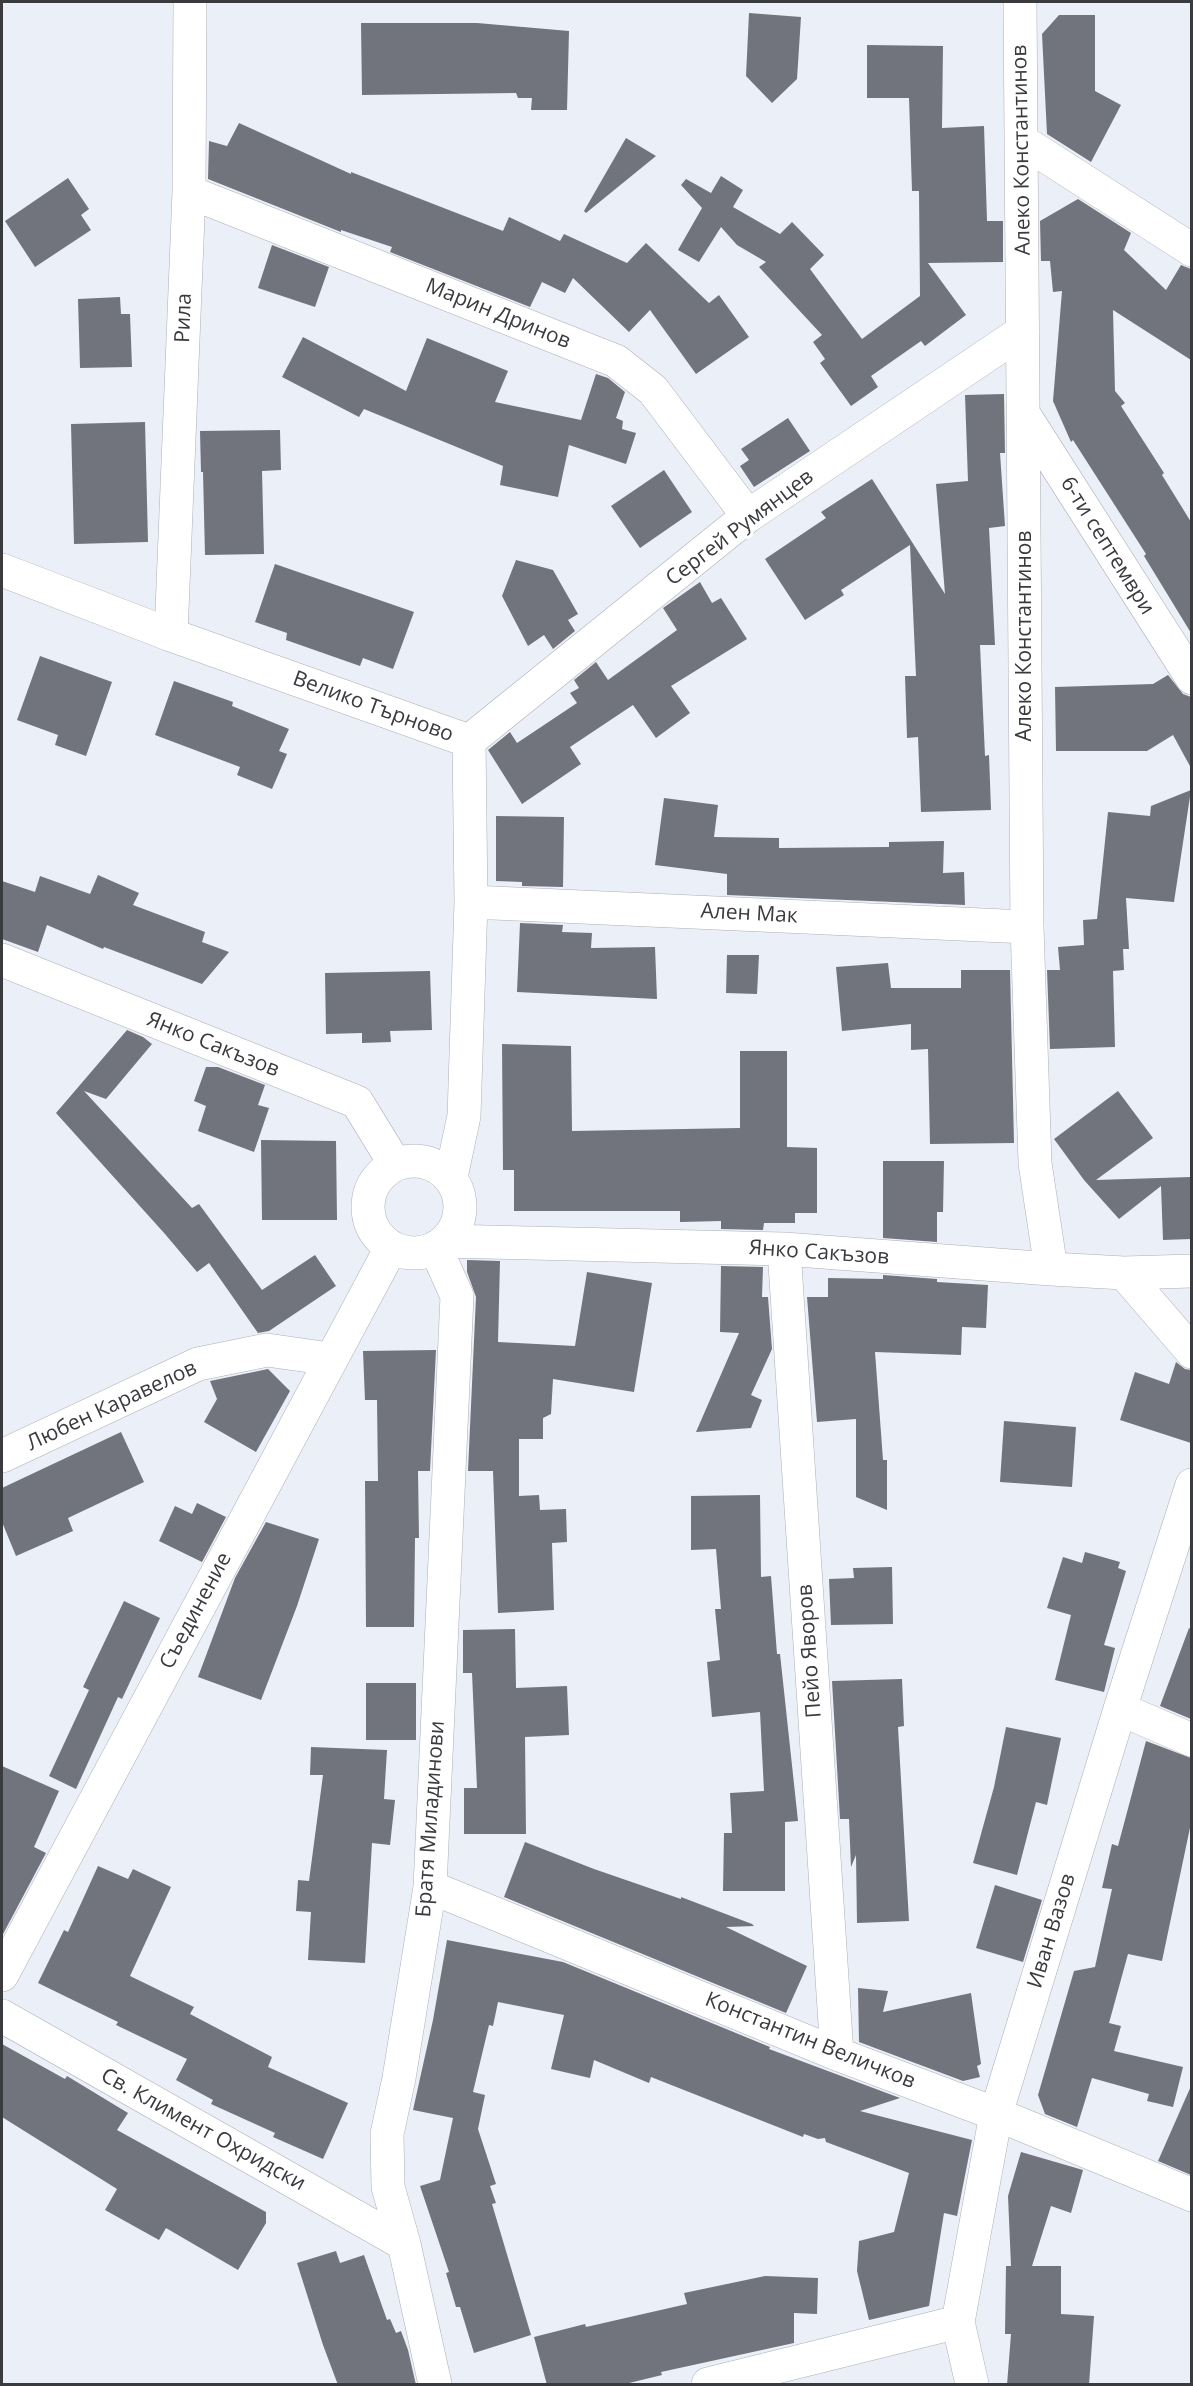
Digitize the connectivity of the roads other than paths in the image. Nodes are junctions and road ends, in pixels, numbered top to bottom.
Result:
1 (190, 2) edge
2 (1020, 2) edge
3 (1022, 141) junction
4 (189, 192) junction
5 (1191, 250) edge
6 (1023, 331) junction
7 (1023, 413) junction
8 (748, 516) junction
9 (2, 570) edge
10 (171, 635) junction
11 (1191, 678) edge
12 (469, 741) junction
13 (471, 902) junction
14 (1027, 927) junction
15 (2, 960) edge
16 (395, 1164) junction
17 (451, 1177) junction
18 (441, 1245) junction
19 (391, 1248) junction
20 (784, 1249) junction
21 (1051, 1269) junction
22 (1191, 1271) edge
23 (1124, 1274) junction
24 (1191, 1352) edge
25 (330, 1359) junction
26 (2, 1456) edge
27 (1191, 1485) edge
28 (1120, 1709) junction
29 (1191, 1740) edge
30 (430, 1887) junction
31 (2, 1975) edge
32 (2, 2016) edge
33 (837, 2054) junction
34 (996, 2114) junction
35 (1191, 2194) edge
36 (404, 2244) junction
37 (958, 2322) junction
38 (435, 2385) edge
39 (708, 2385) edge
40 (972, 2385) edge

1 - 4 street, Рила
2 - 3 street, Алеко Константинов
3 - 5 street
3 - 6 street, Алеко Константинов
4 - 8 street, Марин Дринов
4 - 10 street, Рила
6 - 7 street, Алеко Константинов
6 - 8 street, Сергей Румянцев
7 - 11 street, 6-ти септември
7 - 14 street, Алеко Константинов
8 - 12 street, Сергей Румянцев
9 - 10 street, Велико Търново
10 - 12 street, Велико Търново
12 - 13 street, Велико Търново
13 - 14 street, Ален Мак
13 - 17 street, Велико Търново
14 - 21 street, Алеко Константинов
15 - 16 street, Янко Сакъзов
16 - 17 street
16 - 19 street
17 - 18 street
18 - 19 street
18 - 20 street, Янко Сакъзов
18 - 30 street, Братя Миладинови
19 - 25 street, Съединение
20 - 21 street, Янко Сакъзов
20 - 33 street, Пейо Яворов
21 - 23 street, Янко Сакъзов
22 - 23 street, Янко Сакъзов
23 - 24 street
25 - 26 street, Любен Каравелов
25 - 31 street, Съединение
27 - 28 street, Иван Вазов
28 - 29 street
28 - 34 street, Иван Вазов
30 - 33 street, Константин Величков
30 - 36 street, Братя Миладинови
32 - 36 street, Св. Климент Охридски
33 - 34 street, Константин Величков
34 - 35 street, Константин Величков
34 - 37 street, Иван Вазов
36 - 38 street, Братя Миладинови
37 - 39 street
37 - 40 street, Иван Вазов

